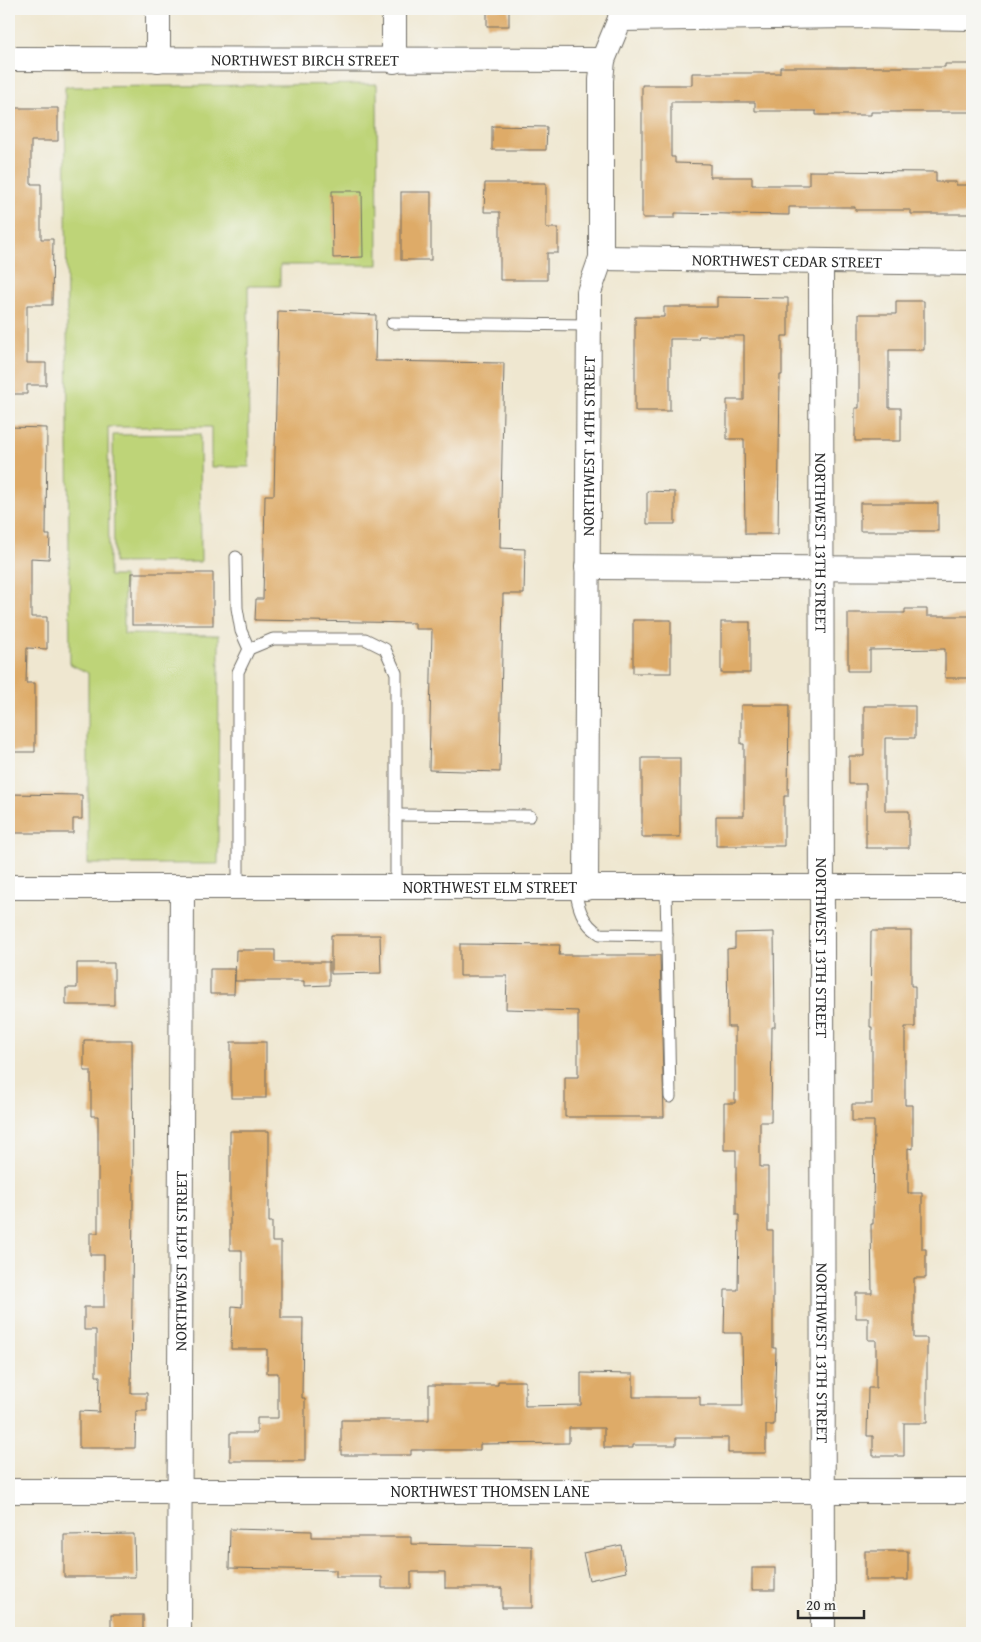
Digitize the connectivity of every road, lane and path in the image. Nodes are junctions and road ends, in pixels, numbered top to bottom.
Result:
1 (158, 9) edge
2 (394, 9) edge
3 (852, 12) edge
4 (620, 14) edge
5 (972, 18) edge
6 (9, 59) edge
7 (158, 60) junction
8 (603, 60) junction
9 (394, 61) junction
10 (601, 258) junction
11 (821, 262) junction
12 (972, 264) edge
13 (392, 323) dead end
14 (589, 325) junction
15 (236, 557) dead end
16 (588, 568) junction
17 (821, 568) junction
18 (972, 569) edge
19 (249, 649) junction
20 (396, 815) junction
21 (530, 816) dead end
22 (9, 887) edge
23 (182, 887) junction
24 (238, 887) junction
25 (822, 887) junction
26 (972, 887) edge
27 (396, 888) junction
28 (580, 888) junction
29 (666, 888) junction
30 (667, 935) junction
31 (670, 1097) dead end
32 (9, 1491) edge
33 (180, 1491) junction
34 (823, 1491) junction
35 (972, 1491) edge
36 (179, 1633) edge
37 (823, 1633) edge

1 - 7 street
2 - 9 street
3 - 4 street
3 - 5 street
4 - 8 street, NORTHWEST 14TH STREET
6 - 7 street, NORTHWEST BIRCH STREET
7 - 9 street, NORTHWEST BIRCH STREET
8 - 9 street, NORTHWEST BIRCH STREET
8 - 10 street, NORTHWEST 14TH STREET
10 - 11 street, NORTHWEST CEDAR STREET
10 - 14 street, NORTHWEST 14TH STREET
11 - 12 street, NORTHWEST CEDAR STREET
11 - 17 street, NORTHWEST 13TH STREET
13 - 14 lane
14 - 16 street, NORTHWEST 14TH STREET
15 - 19 lane
16 - 17 street
16 - 28 street, NORTHWEST 14TH STREET
17 - 18 street
17 - 25 street, NORTHWEST 13TH STREET
19 - 20 lane
19 - 24 lane
20 - 21 lane
20 - 27 lane
22 - 23 street, NORTHWEST ELM STREET
23 - 24 street, NORTHWEST ELM STREET
23 - 33 street, NORTHWEST 16TH STREET
24 - 27 street, NORTHWEST ELM STREET
25 - 26 street, NORTHWEST ELM STREET
25 - 29 street, NORTHWEST ELM STREET
25 - 34 street, NORTHWEST 13TH STREET
27 - 28 street, NORTHWEST ELM STREET
28 - 29 street, NORTHWEST ELM STREET
28 - 30 lane
29 - 30 lane
30 - 31 lane
32 - 33 street, NORTHWEST THOMSEN LANE
33 - 34 street, NORTHWEST THOMSEN LANE
33 - 36 street, NORTHWEST 16TH STREET
34 - 35 street, NORTHWEST THOMSEN LANE
34 - 37 street, NORTHWEST 13TH STREET

